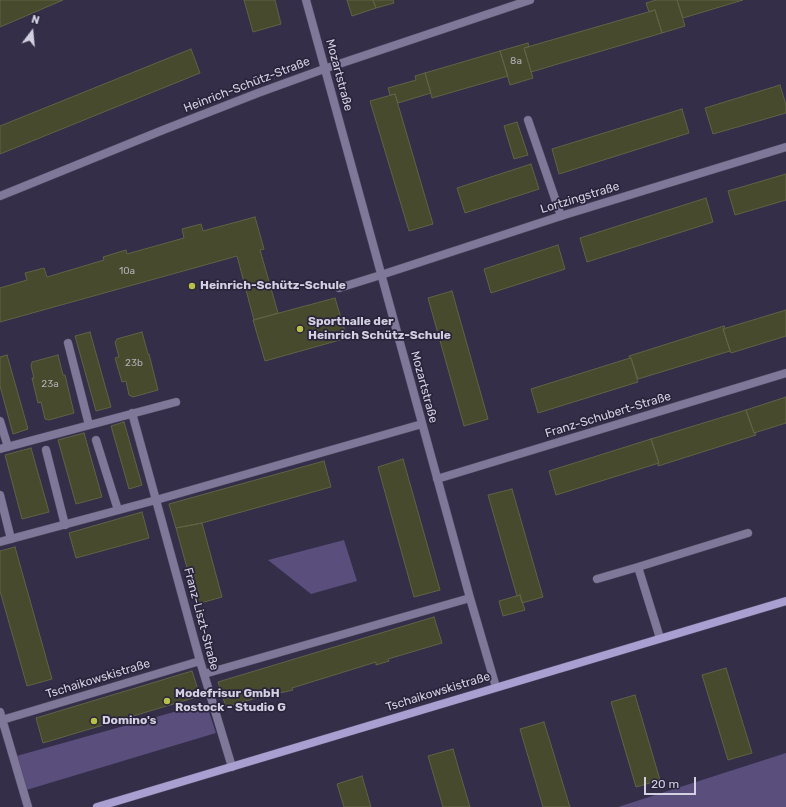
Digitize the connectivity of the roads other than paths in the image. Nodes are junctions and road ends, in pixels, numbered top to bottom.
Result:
1 (306, 0) edge
2 (530, 0) edge
3 (324, 69) junction
4 (528, 120) dead end
5 (786, 148) edge
6 (0, 196) edge
7 (561, 216) junction
8 (381, 275) junction
9 (339, 288) dead end
10 (68, 343) dead end
11 (786, 373) edge
12 (176, 402) dead end
13 (132, 413) junction
14 (0, 421) edge
15 (422, 424) junction
16 (89, 425) junction
17 (96, 440) dead end
18 (4, 448) edge
19 (46, 450) dead end
20 (437, 479) junction
21 (0, 495) edge
22 (156, 500) junction
23 (118, 510) junction
24 (65, 525) junction
25 (748, 534) dead end
26 (11, 539) junction
27 (0, 542) edge
28 (638, 567) junction
29 (597, 580) dead end
30 (470, 598) junction
31 (786, 601) edge
32 (660, 638) junction
33 (200, 661) junction
34 (204, 674) junction
35 (496, 687) junction
36 (1, 716) edge
37 (232, 767) junction
38 (28, 807) edge
39 (97, 807) edge

1 - 3 street, Mozartstraße
2 - 3 street, Heinrich-Schütz-Straße
3 - 6 street, Heinrich-Schütz-Straße
3 - 8 street, Mozartstraße
4 - 7 street
5 - 7 street, Lortzingstraße
7 - 8 street, Lortzingstraße
8 - 9 street, Lortzingstraße
8 - 15 street, Mozartstraße
10 - 16 street
11 - 20 street, Franz-Schubert-Straße
12 - 13 street
13 - 16 street
13 - 22 street, Franz-Liszt-Straße
14 - 18 street
15 - 20 street, Mozartstraße
15 - 22 street
16 - 18 street
17 - 23 street
19 - 24 street
20 - 30 street, Mozartstraße
21 - 26 street
22 - 23 street
22 - 33 street, Franz-Liszt-Straße
23 - 24 street
24 - 26 street
25 - 28 street
26 - 27 street
28 - 29 street
28 - 32 street
30 - 34 street
30 - 35 street, Mozartstraße
31 - 32 street, Tschaikowskistraße
32 - 35 street, Tschaikowskistraße
33 - 34 street, Franz-Liszt-Straße
33 - 36 street, Tschaikowskistraße
34 - 37 street, Franz-Liszt-Straße
35 - 37 street, Tschaikowskistraße
36 - 38 street
37 - 39 street, Tschaikowskistraße

